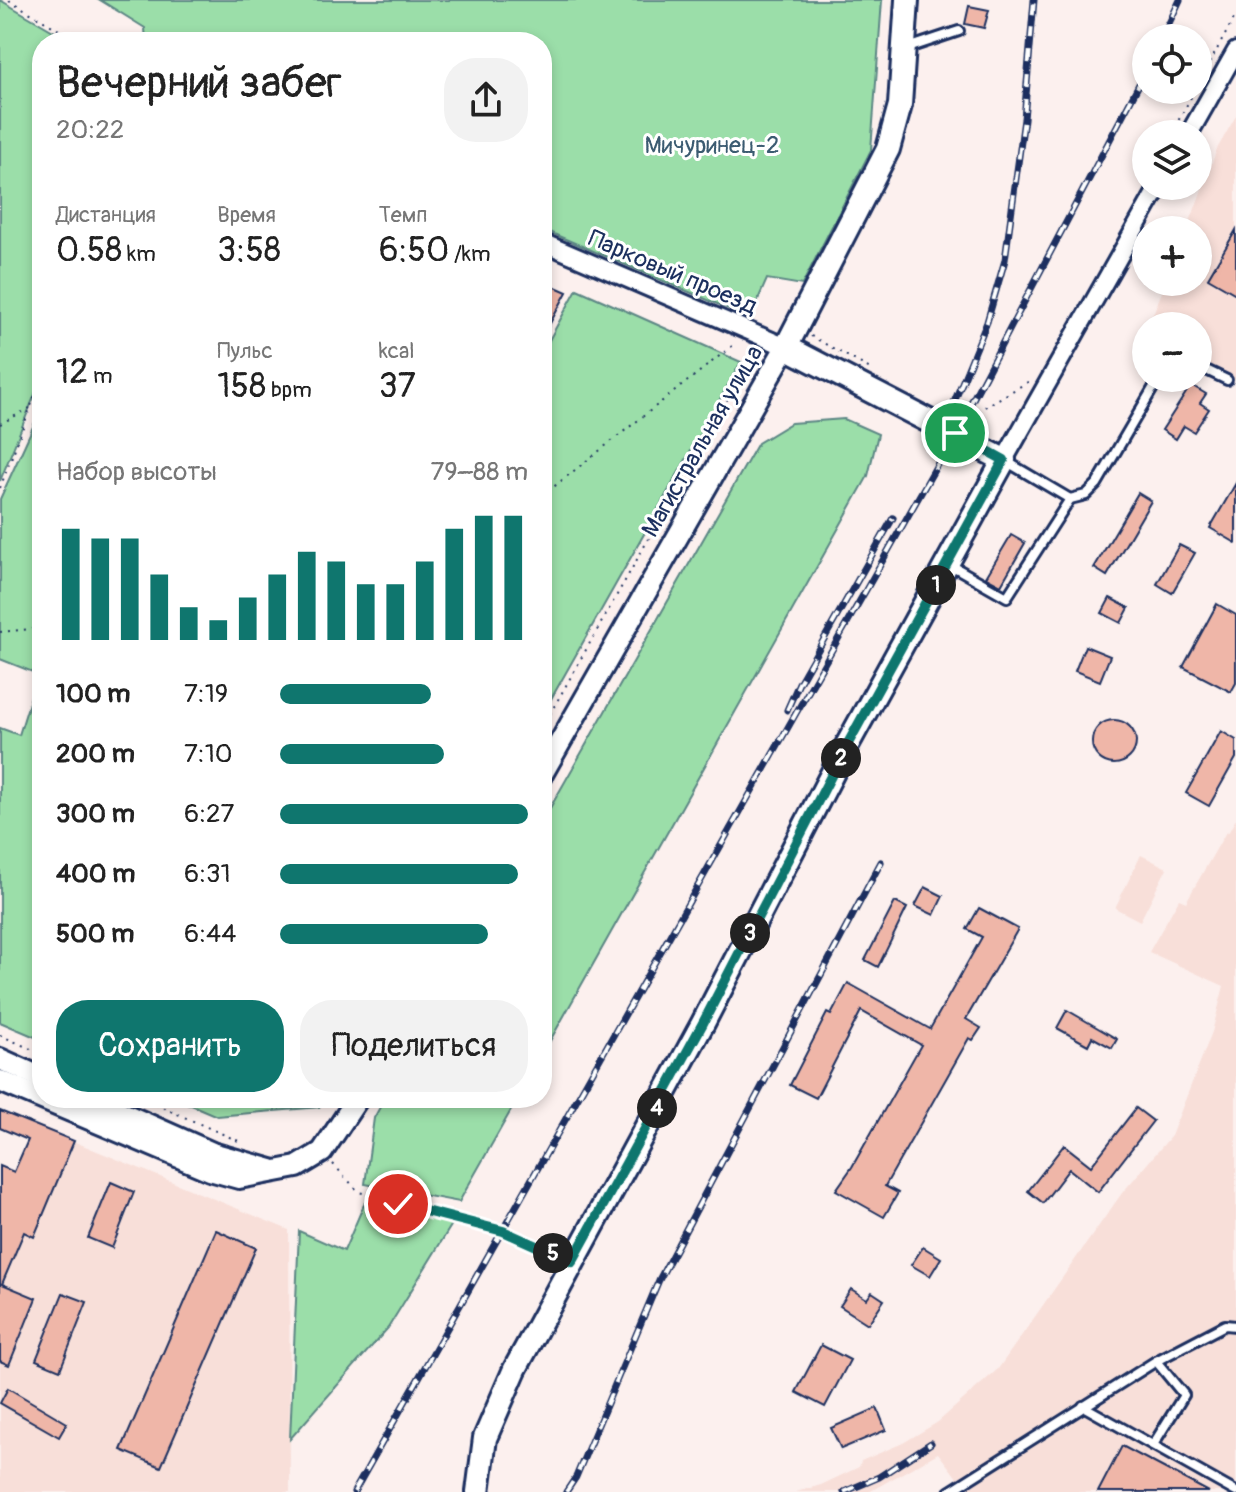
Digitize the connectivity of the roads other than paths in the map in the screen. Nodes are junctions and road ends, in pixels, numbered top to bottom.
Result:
1 (907, 0) edge
2 (959, 31) dead end
3 (904, 49) junction
4 (1236, 51) edge
5 (1197, 120) edge
6 (1151, 200) edge
7 (552, 246) edge
8 (776, 340) junction
9 (1212, 373) edge
10 (1227, 380) dead end
11 (1151, 392) edge
12 (1004, 460) junction
13 (1070, 499) junction
14 (948, 564) junction
15 (552, 755) edge
16 (0, 1059) edge
17 (32, 1073) edge
18 (0, 1081) edge
19 (32, 1095) edge
20 (64, 1108) edge
21 (111, 1108) edge
22 (351, 1108) edge
23 (276, 1171) junction
24 (1236, 1326) edge
25 (1156, 1361) junction
26 (1083, 1406) junction
27 (1153, 1445) junction
28 (478, 1492) edge
29 (949, 1492) edge
30 (1236, 1492) edge

1 - 3 main road
2 - 3 lane
3 - 8 main road
4 - 5 street
6 - 12 street
7 - 8 street, Парковый проезд
8 - 12 main road, Магистральная улица
8 - 15 street, Магистральная улица
9 - 10 lane
11 - 13 lane
12 - 13 lane
12 - 14 main road
13 - 14 lane
14 - 28 main road
16 - 17 street
18 - 19 street
20 - 23 street
21 - 23 street
22 - 23 street
24 - 25 lane
25 - 26 lane
25 - 27 lane
26 - 27 lane
26 - 29 lane
27 - 30 lane

